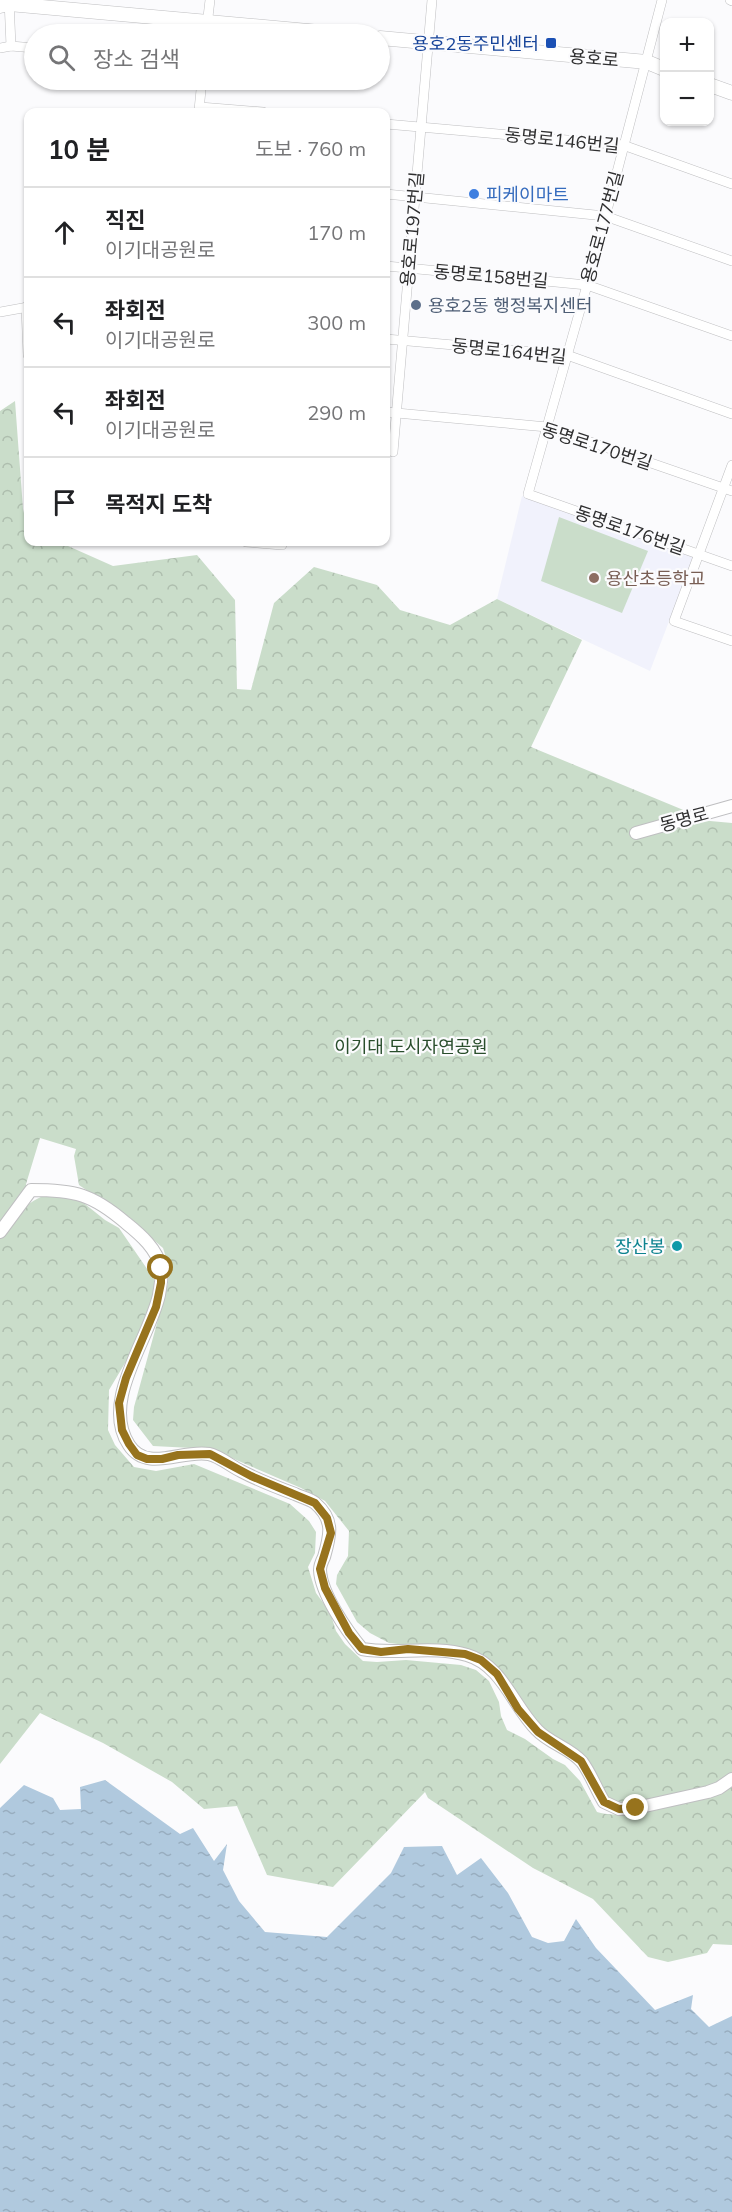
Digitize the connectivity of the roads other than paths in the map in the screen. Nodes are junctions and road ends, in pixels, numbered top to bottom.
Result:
1 (210, 0) edge
2 (432, 0) edge
3 (662, 0) edge
4 (6, 3) edge
5 (175, 24) edge
6 (207, 24) edge
7 (390, 39) edge
8 (428, 42) junction
9 (11, 46) junction
10 (24, 47) edge
11 (0, 48) edge
12 (647, 62) junction
13 (660, 67) edge
14 (714, 86) edge
15 (201, 90) edge
16 (732, 93) edge
17 (200, 108) edge
18 (390, 124) edge
19 (421, 127) junction
20 (623, 145) junction
21 (732, 184) edge
22 (390, 194) edge
23 (415, 197) junction
24 (605, 216) junction
25 (732, 261) edge
26 (390, 266) edge
27 (408, 268) junction
28 (587, 285) junction
29 (24, 308) edge
30 (0, 312) edge
31 (732, 336) edge
32 (390, 339) edge
33 (402, 340) junction
34 (567, 355) junction
35 (390, 412) edge
36 (396, 413) junction
37 (732, 414) edge
38 (547, 427) junction
39 (393, 452) dead end
40 (732, 465) edge
41 (728, 490) edge
42 (528, 495) joint
43 (699, 554) junction
44 (732, 566) edge
45 (732, 641) edge
46 (732, 806) edge
47 (636, 832) dead end
48 (0, 1232) edge
49 (732, 1779) edge

1 - 6 street
2 - 8 street, 용호로197번길
3 - 12 street, 용호로177번길
4 - 5 main road
4 - 9 street
7 - 8 main road, 용호로
8 - 12 main road, 용호로
8 - 19 street, 용호로197번길
9 - 10 street
9 - 11 street
12 - 13 main road, 용호로
12 - 20 street, 용호로177번길
14 - 16 main road
15 - 17 street
18 - 19 street, 동명로146번길
19 - 20 street, 동명로146번길
19 - 23 street, 용호로197번길
20 - 21 street, 동명로146번길
20 - 24 street, 용호로177번길
22 - 23 street
23 - 24 street
23 - 27 street, 용호로197번길
24 - 25 street
24 - 28 street, 용호로177번길
26 - 27 street, 동명로158번길
27 - 28 street, 동명로158번길
27 - 33 street, 용호로197번길
28 - 31 street, 동명로158번길
28 - 34 street, 용호로177번길
29 - 30 street
32 - 33 street, 동명로164번길
33 - 34 street, 동명로164번길
33 - 36 street, 용호로197번길
34 - 37 street, 동명로164번길
34 - 38 street, 용호로177번길
35 - 36 street, 동명로170번길
36 - 38 street, 동명로170번길
36 - 39 street, 용호로197번길
38 - 41 street, 동명로170번길
38 - 42 street, 용호로177번길
40 - 41 street
41 - 43 street
42 - 43 street, 동명로176번길
43 - 44 street, 동명로176번길
43 - 45 street
46 - 47 street, 동명로
48 - 49 street

